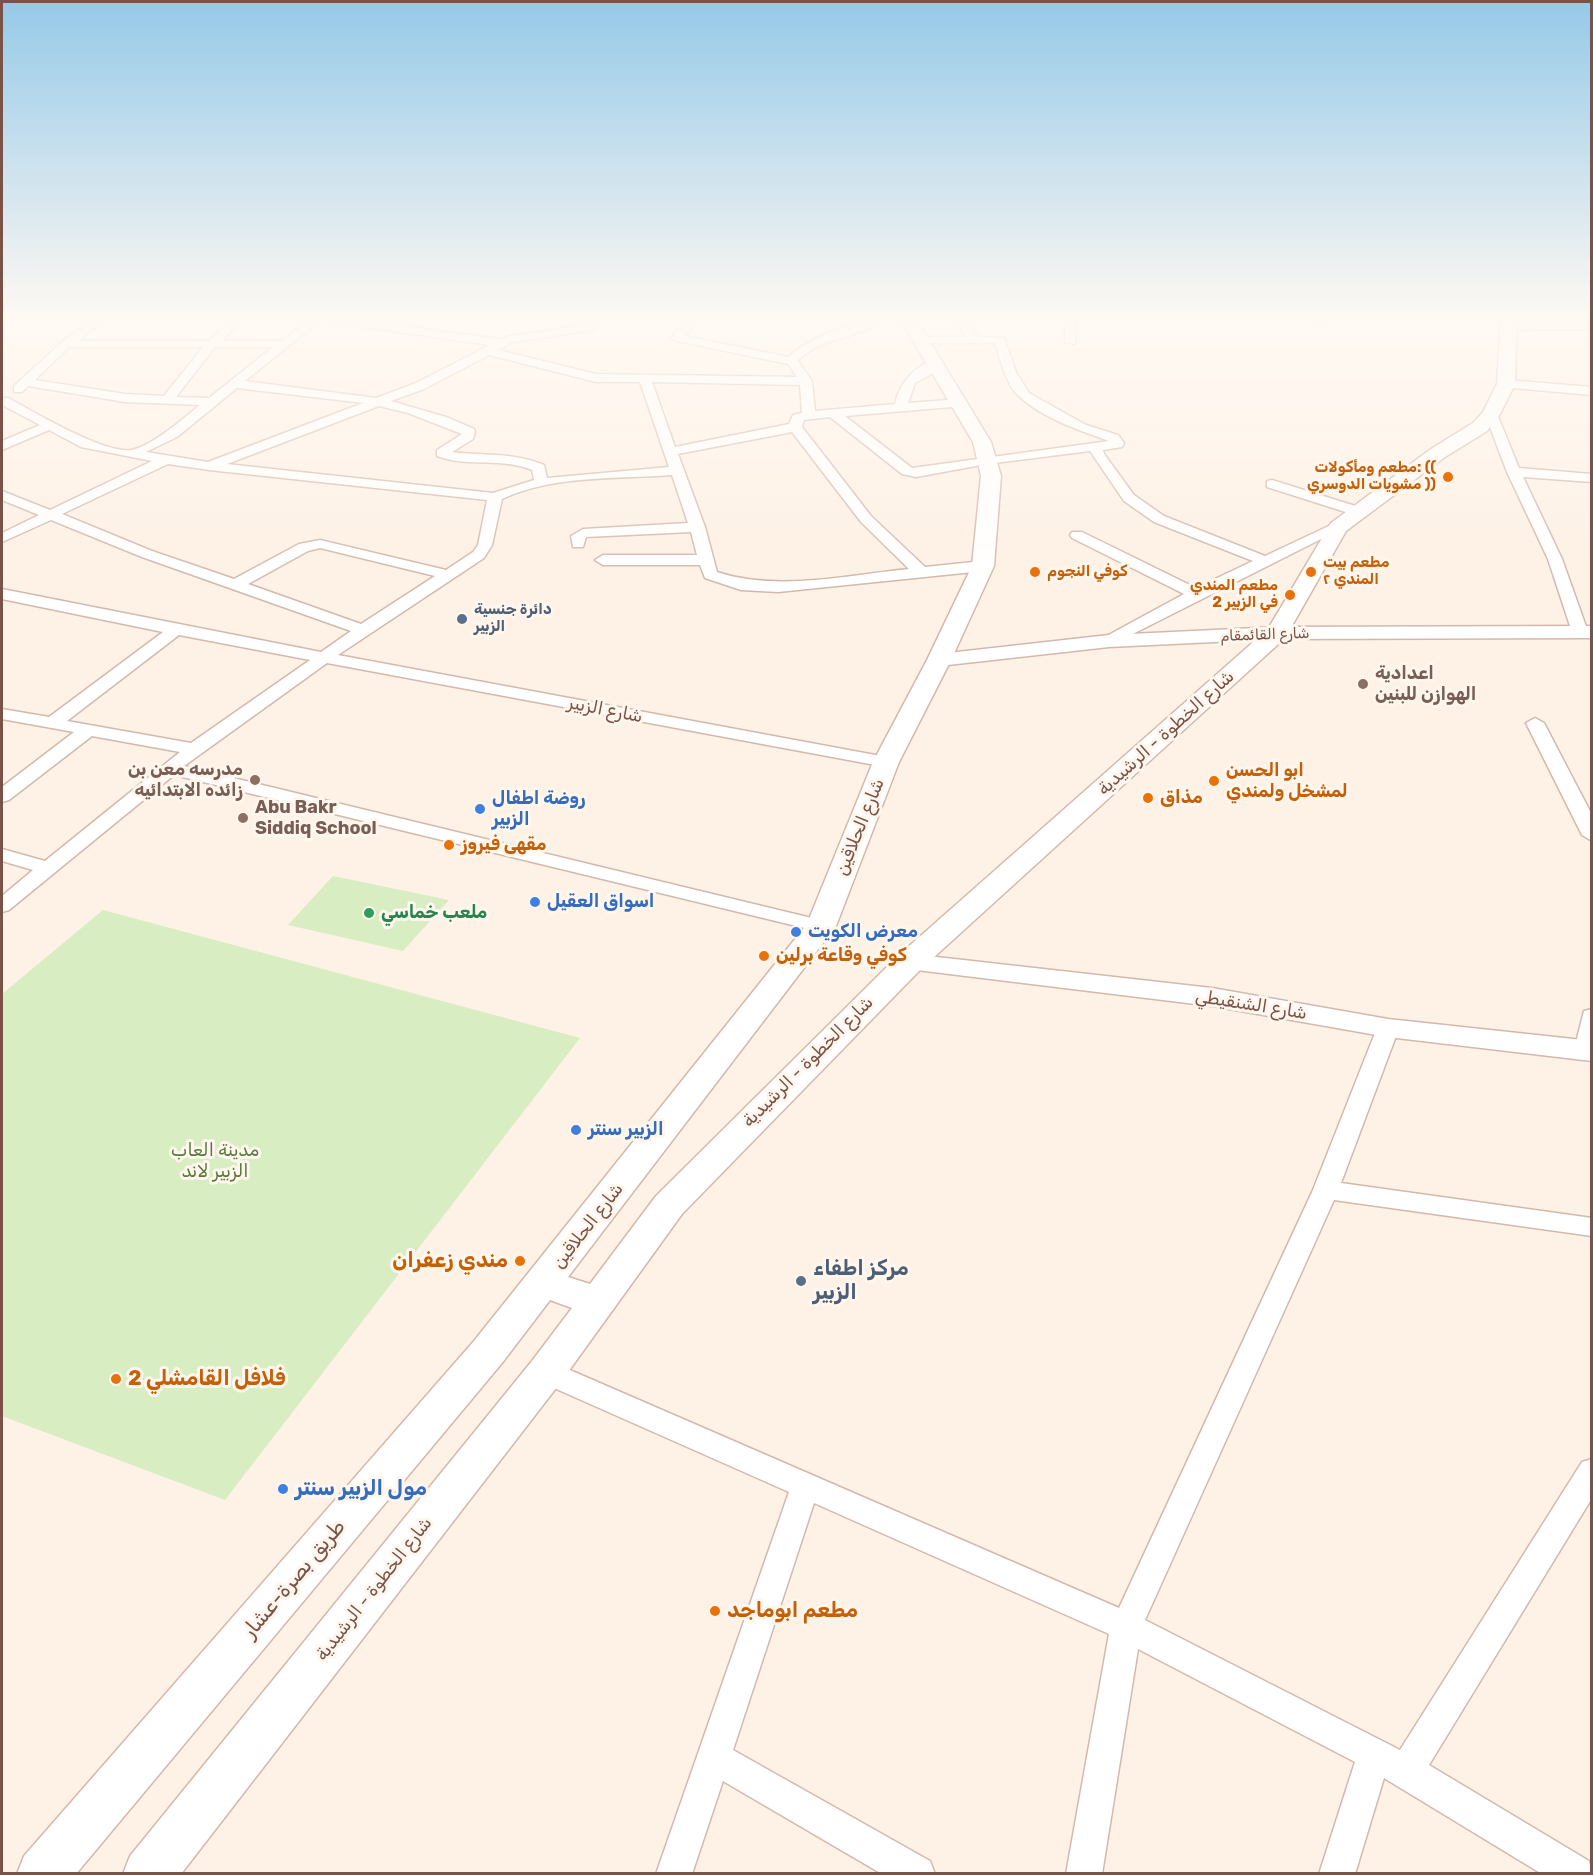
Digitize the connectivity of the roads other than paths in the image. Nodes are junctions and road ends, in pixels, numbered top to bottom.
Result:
1 (12, 406) edge
2 (206, 406) edge
3 (362, 406) edge
4 (399, 406) edge
5 (654, 406) edge
6 (808, 406) edge
7 (903, 406) edge
8 (931, 406) edge
9 (962, 406) edge
10 (1044, 406) edge
11 (1495, 406) edge
12 (902, 410) junction
13 (834, 414) junction
14 (1491, 414) junction
15 (808, 415) junction
16 (50, 425) junction
17 (795, 426) junction
18 (2, 446) edge
19 (1095, 446) junction
20 (669, 452) junction
21 (132, 454) junction
22 (165, 460) junction
23 (987, 460) junction
24 (209, 466) junction
25 (678, 470) junction
26 (1514, 472) junction
27 (1592, 478) edge
28 (541, 483) junction
29 (1272, 484) dead end
30 (2, 495) edge
31 (495, 497) junction
32 (51, 514) junction
33 (1349, 519) junction
34 (698, 526) junction
35 (1077, 535) dead end
36 (2, 538) edge
37 (578, 544) dead end
38 (603, 560) dead end
39 (707, 560) junction
40 (1266, 561) junction
41 (983, 566) junction
42 (920, 571) junction
43 (448, 575) junction
44 (235, 585) junction
45 (2, 594) edge
46 (1196, 594) junction
47 (176, 630) junction
48 (363, 630) junction
49 (1586, 632) edge
50 (1277, 633) junction
51 (1109, 641) junction
52 (324, 657) junction
53 (939, 660) junction
54 (2, 714) edge
55 (53, 723) junction
56 (1535, 723) dead end
57 (87, 731) junction
58 (194, 749) junction
59 (886, 762) junction
60 (172, 769) junction
61 (2, 796) edge
62 (1592, 835) edge
63 (2, 855) edge
64 (50, 869) junction
65 (2, 906) edge
66 (821, 926) junction
67 (910, 962) junction
68 (1592, 1016) edge
69 (1388, 1028) junction
70 (1588, 1050) edge
71 (1326, 1190) junction
72 (1592, 1227) edge
73 (543, 1283) junction
74 (596, 1301) junction
75 (546, 1372) junction
76 (1592, 1471) edge
77 (805, 1487) junction
78 (1126, 1626) junction
79 (1374, 1755) junction
80 (715, 1758) junction
81 (1406, 1772) junction
82 (42, 1874) edge
83 (148, 1874) edge
84 (674, 1874) edge
85 (917, 1874) edge
86 (1084, 1874) edge
87 (1337, 1874) edge
88 (1576, 1874) edge

1 - 16 street
2 - 21 street
3 - 24 street
4 - 28 street
5 - 20 street
6 - 15 street
7 - 12 street
8 - 12 street
9 - 23 main road, شارع الحلاقين
10 - 19 street
11 - 14 main road, شارع الخطوة - الرشيدية
12 - 13 street
13 - 15 street
13 - 23 street
14 - 26 street
14 - 33 main road, شارع الخطوة - الرشيدية
15 - 17 street
16 - 18 street
16 - 21 street
17 - 20 street
17 - 42 street
19 - 23 street
19 - 40 street
20 - 25 street
21 - 22 street
22 - 24 street
22 - 32 street
23 - 41 main road, شارع الحلاقين
24 - 31 street
25 - 28 street
25 - 34 street
26 - 27 street
26 - 49 street
28 - 31 street
29 - 33 street
30 - 32 street
31 - 43 street
32 - 36 street
32 - 44 street
33 - 40 street
33 - 50 main road, شارع الخطوة - الرشيدية
34 - 37 street
34 - 39 street
35 - 46 street
38 - 39 street
39 - 42 street
40 - 46 street
41 - 42 street
41 - 53 main road, شارع الحلاقين
43 - 44 street
43 - 48 street
44 - 48 street
45 - 47 street, شارع الزبير
46 - 51 street
47 - 52 street, شارع الزبير
47 - 55 street
48 - 52 street
49 - 50 street, شارع القائمقام
50 - 51 street, شارع القائمقام
50 - 67 main road, شارع الخطوة - الرشيدية
51 - 53 street, شارع القائمقام
52 - 58 street
52 - 59 street, شارع الزبير
53 - 59 main road, شارع الحلاقين
54 - 55 street
55 - 57 street
56 - 62 street
57 - 58 street
57 - 61 street
58 - 60 street
59 - 66 main road, شارع الحلاقين
60 - 64 street
60 - 66 street
63 - 64 street
64 - 65 street
66 - 73 main road, شارع الحلاقين
67 - 69 street, شارع الشنقيطي
67 - 74 main road, شارع الخطوة - الرشيدية
68 - 70 street
69 - 70 street, شارع الشنقيطي
69 - 71 street
71 - 72 street
71 - 78 street
73 - 74 main road
73 - 82 main road, طريق بصرة-عشار
74 - 75 main road, شارع الخطوة - الرشيدية
75 - 77 street
75 - 83 main road, شارع الخطوة - الرشيدية
76 - 81 street
77 - 78 street
77 - 80 street
78 - 79 street
78 - 86 street
79 - 81 street
79 - 87 street
80 - 84 street
80 - 85 street
81 - 88 street

